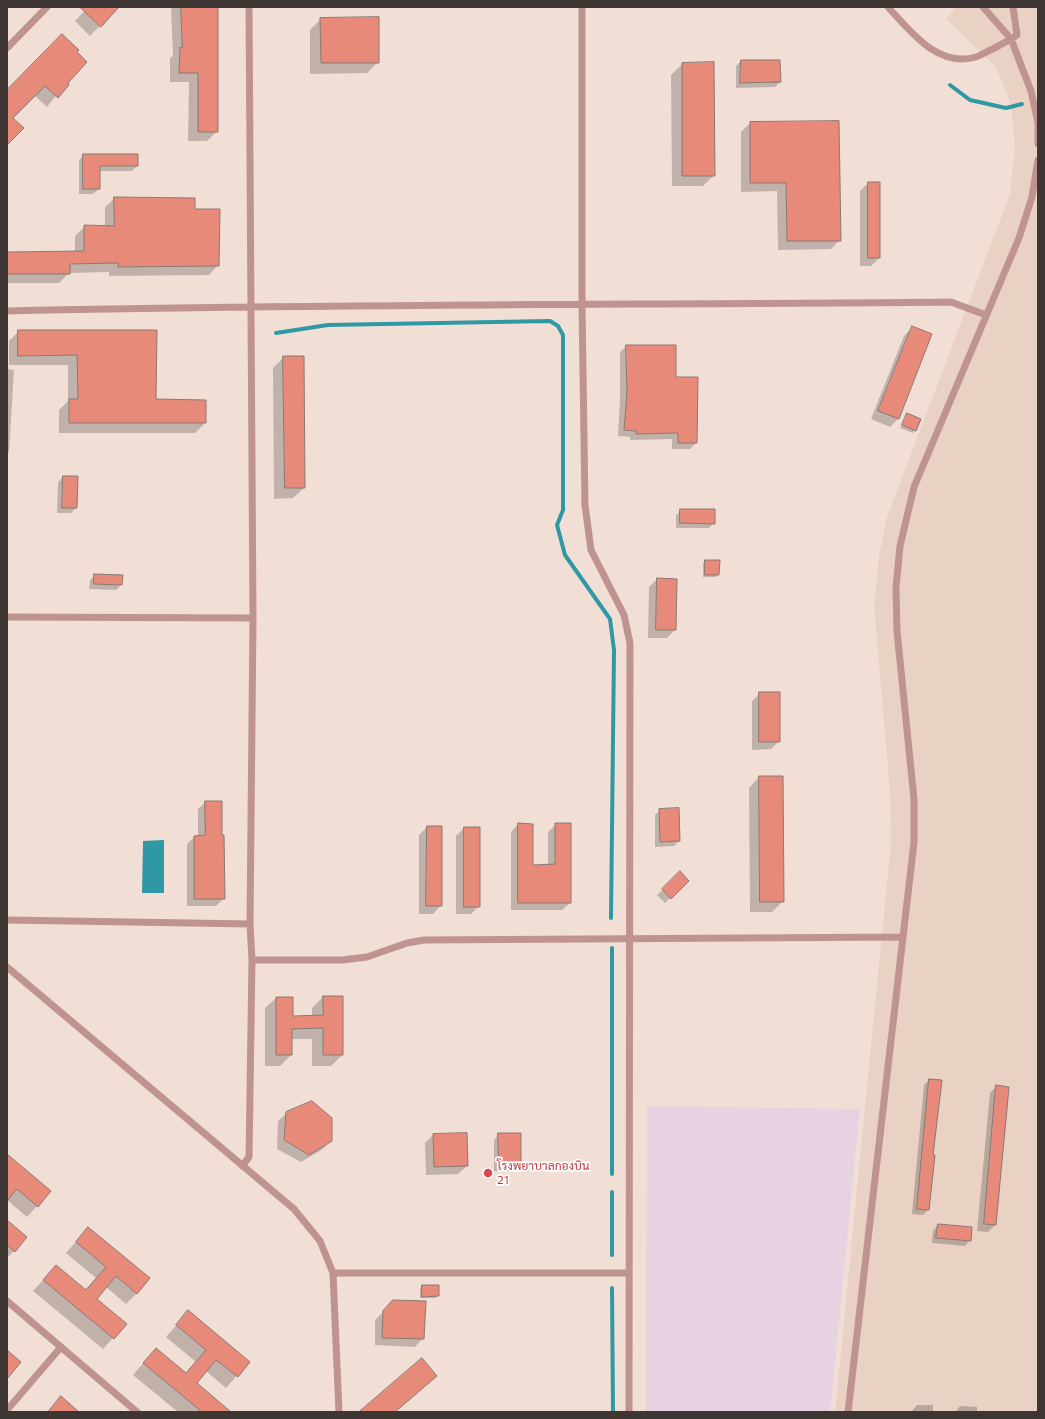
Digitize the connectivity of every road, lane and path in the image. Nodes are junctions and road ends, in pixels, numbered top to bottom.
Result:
1 (47, 7) edge
2 (250, 7) edge
3 (582, 7) edge
4 (888, 7) edge
5 (983, 7) edge
6 (1014, 7) edge
7 (1011, 39) junction
8 (7, 48) edge
9 (1038, 144) edge
10 (1038, 160) edge
11 (250, 305) junction
12 (582, 305) junction
13 (7, 310) edge
14 (986, 315) junction
15 (7, 617) edge
16 (252, 618) junction
17 (7, 920) edge
18 (250, 924) junction
19 (903, 936) junction
20 (629, 938) junction
21 (252, 960) junction
22 (7, 967) edge
23 (242, 1166) junction
24 (628, 1272) junction
25 (333, 1273) junction
26 (7, 1301) edge
27 (61, 1347) junction
28 (7, 1410) edge
29 (137, 1412) edge
30 (339, 1412) edge
31 (629, 1412) edge
32 (848, 1412) edge

1 - 8 lane
2 - 11 lane
3 - 12 lane
4 - 7 lane
5 - 7 lane
6 - 7 lane
7 - 9 lane
10 - 14 lane
11 - 12 lane
11 - 13 lane
11 - 16 lane
12 - 14 lane
12 - 20 lane
14 - 19 lane
15 - 16 lane
16 - 18 lane
17 - 18 lane
18 - 21 lane
19 - 20 lane
19 - 32 lane
20 - 21 lane
20 - 24 lane
21 - 23 lane
22 - 23 lane
23 - 25 lane
24 - 25 lane
24 - 31 lane
25 - 30 lane
26 - 27 lane
27 - 28 lane
27 - 29 lane

